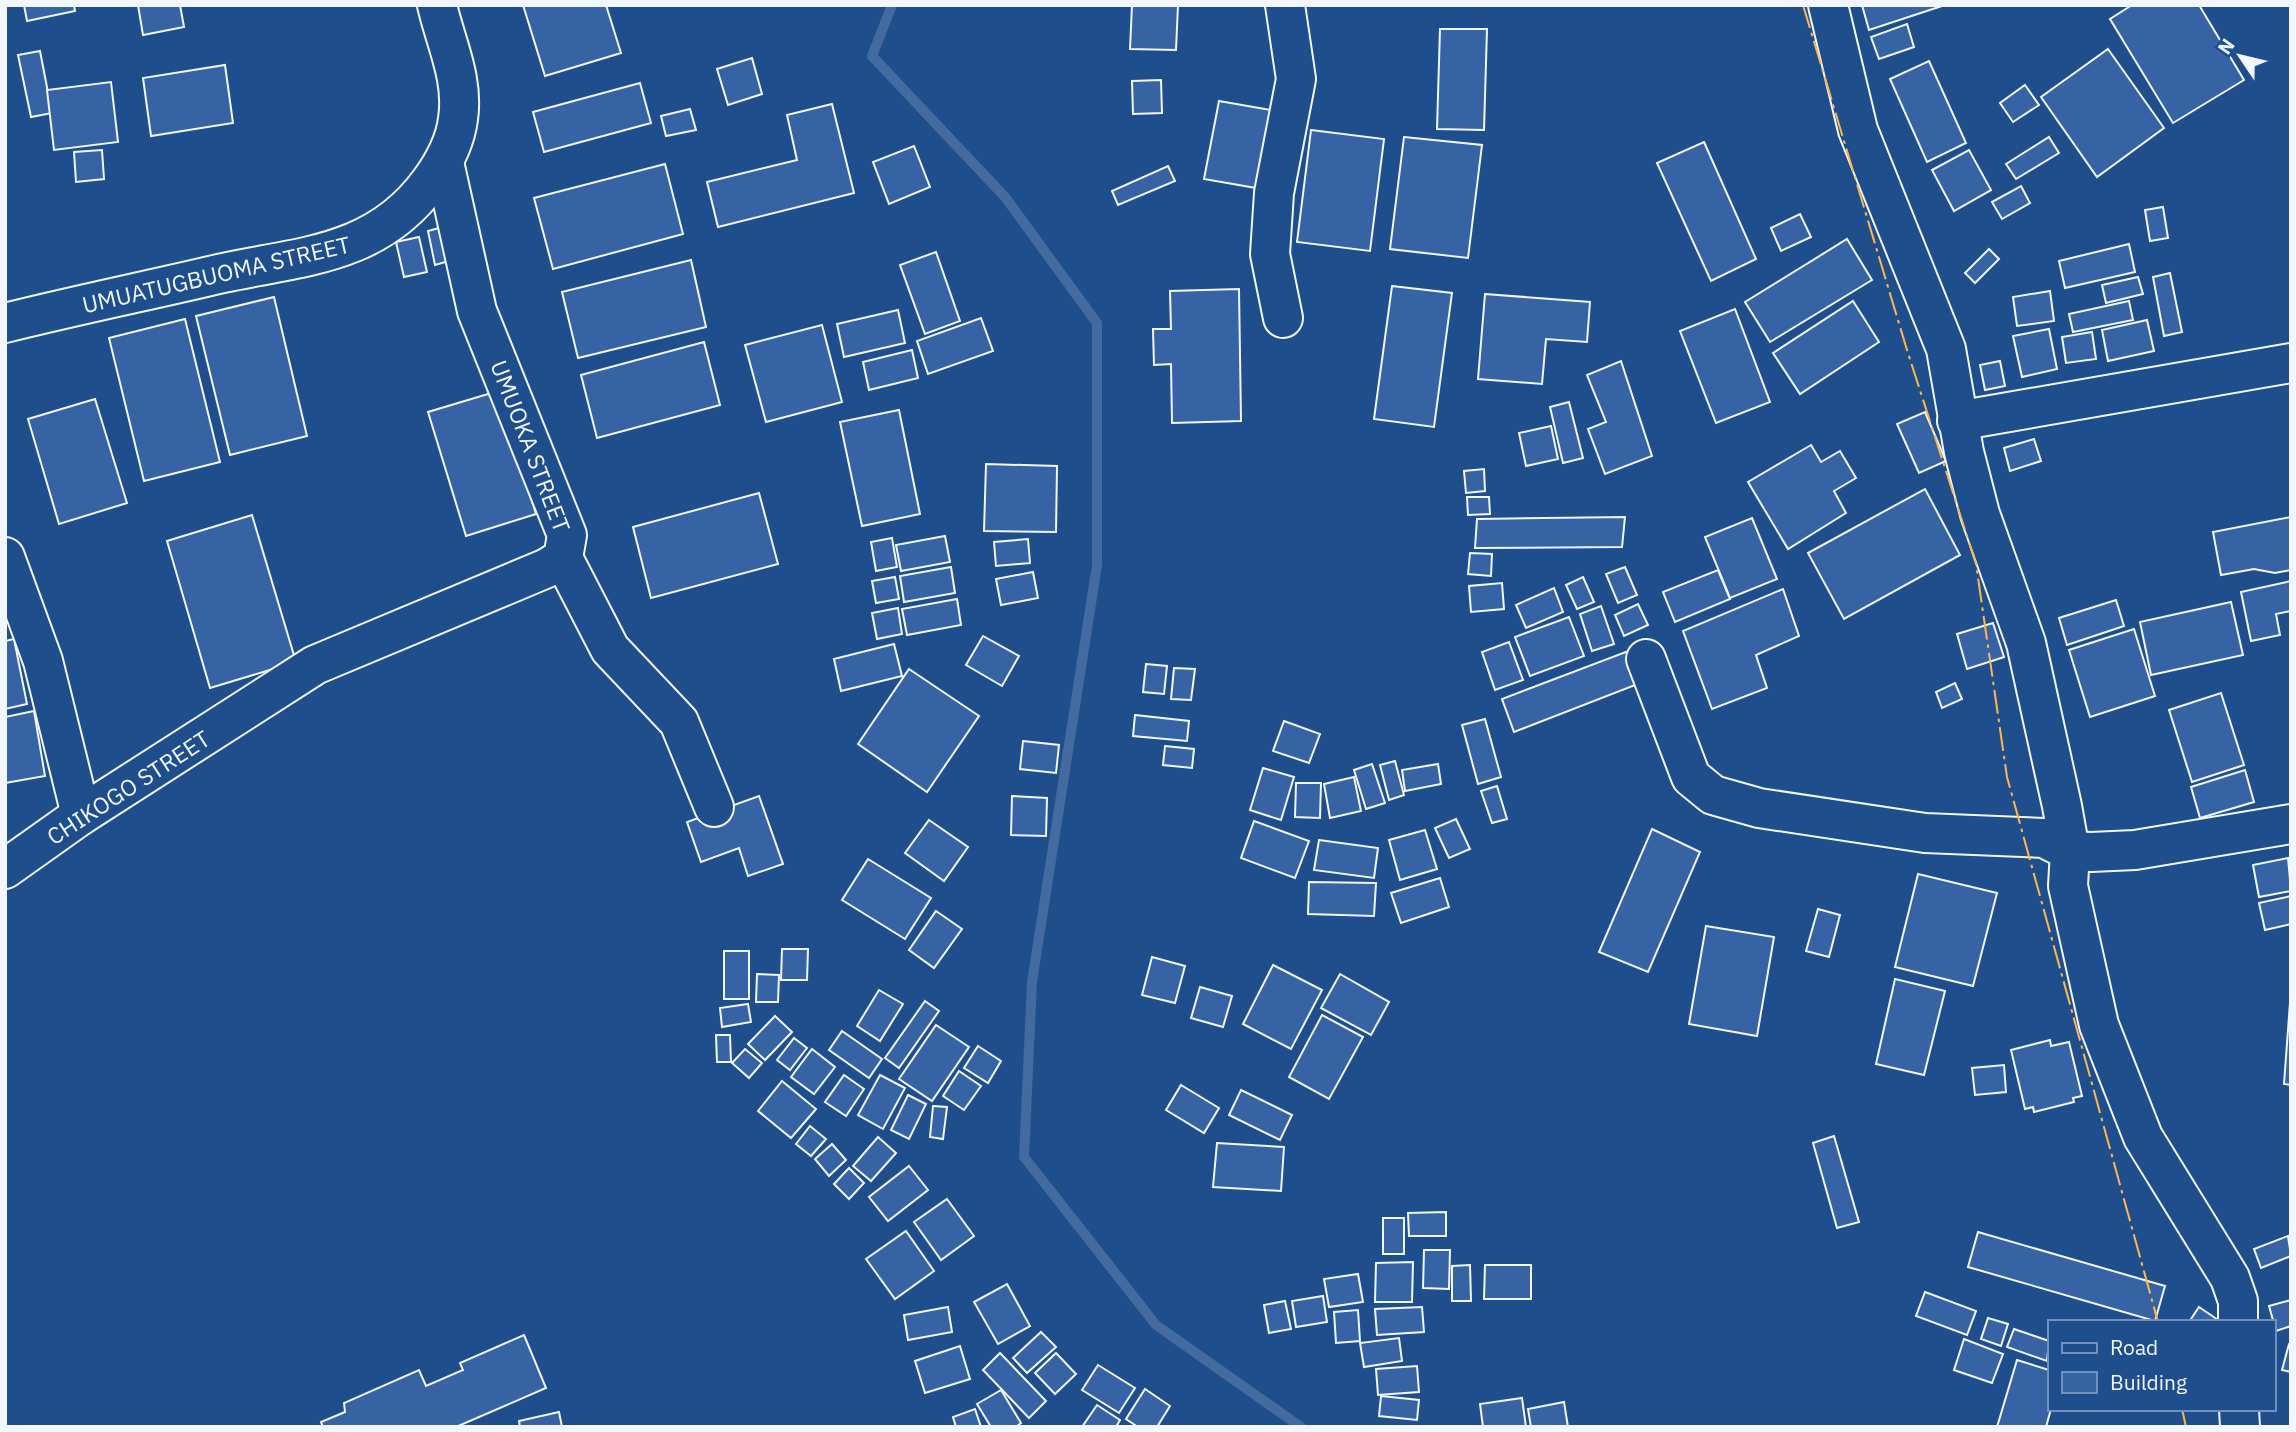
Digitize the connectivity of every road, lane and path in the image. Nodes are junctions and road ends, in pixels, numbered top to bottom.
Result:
1 (437, 5) edge
2 (1285, 5) edge
3 (1828, 5) edge
4 (444, 162) junction
5 (1283, 318) dead end
6 (5, 323) edge
7 (2291, 363) edge
8 (1957, 421) junction
9 (5, 556) edge
10 (563, 558) junction
11 (1646, 659) dead end
12 (252, 708) joint
13 (714, 807) dead end
14 (80, 815) junction
15 (2291, 824) edge
16 (2070, 851) junction
17 (5, 869) edge
18 (2238, 1320) edge

1 - 4 street, UMUATUGBUOMA STREET
2 - 5 street
3 - 8 street
4 - 6 street, UMUATUGBUOMA STREET
4 - 10 street, UMUOKA STREET
7 - 8 street
8 - 16 street
9 - 14 street
10 - 12 street, UMUOKA STREET
10 - 13 street
11 - 16 street
12 - 14 street, CHIKOGO STREET
14 - 17 street, CHIKOGO STREET
15 - 16 street
16 - 18 street

